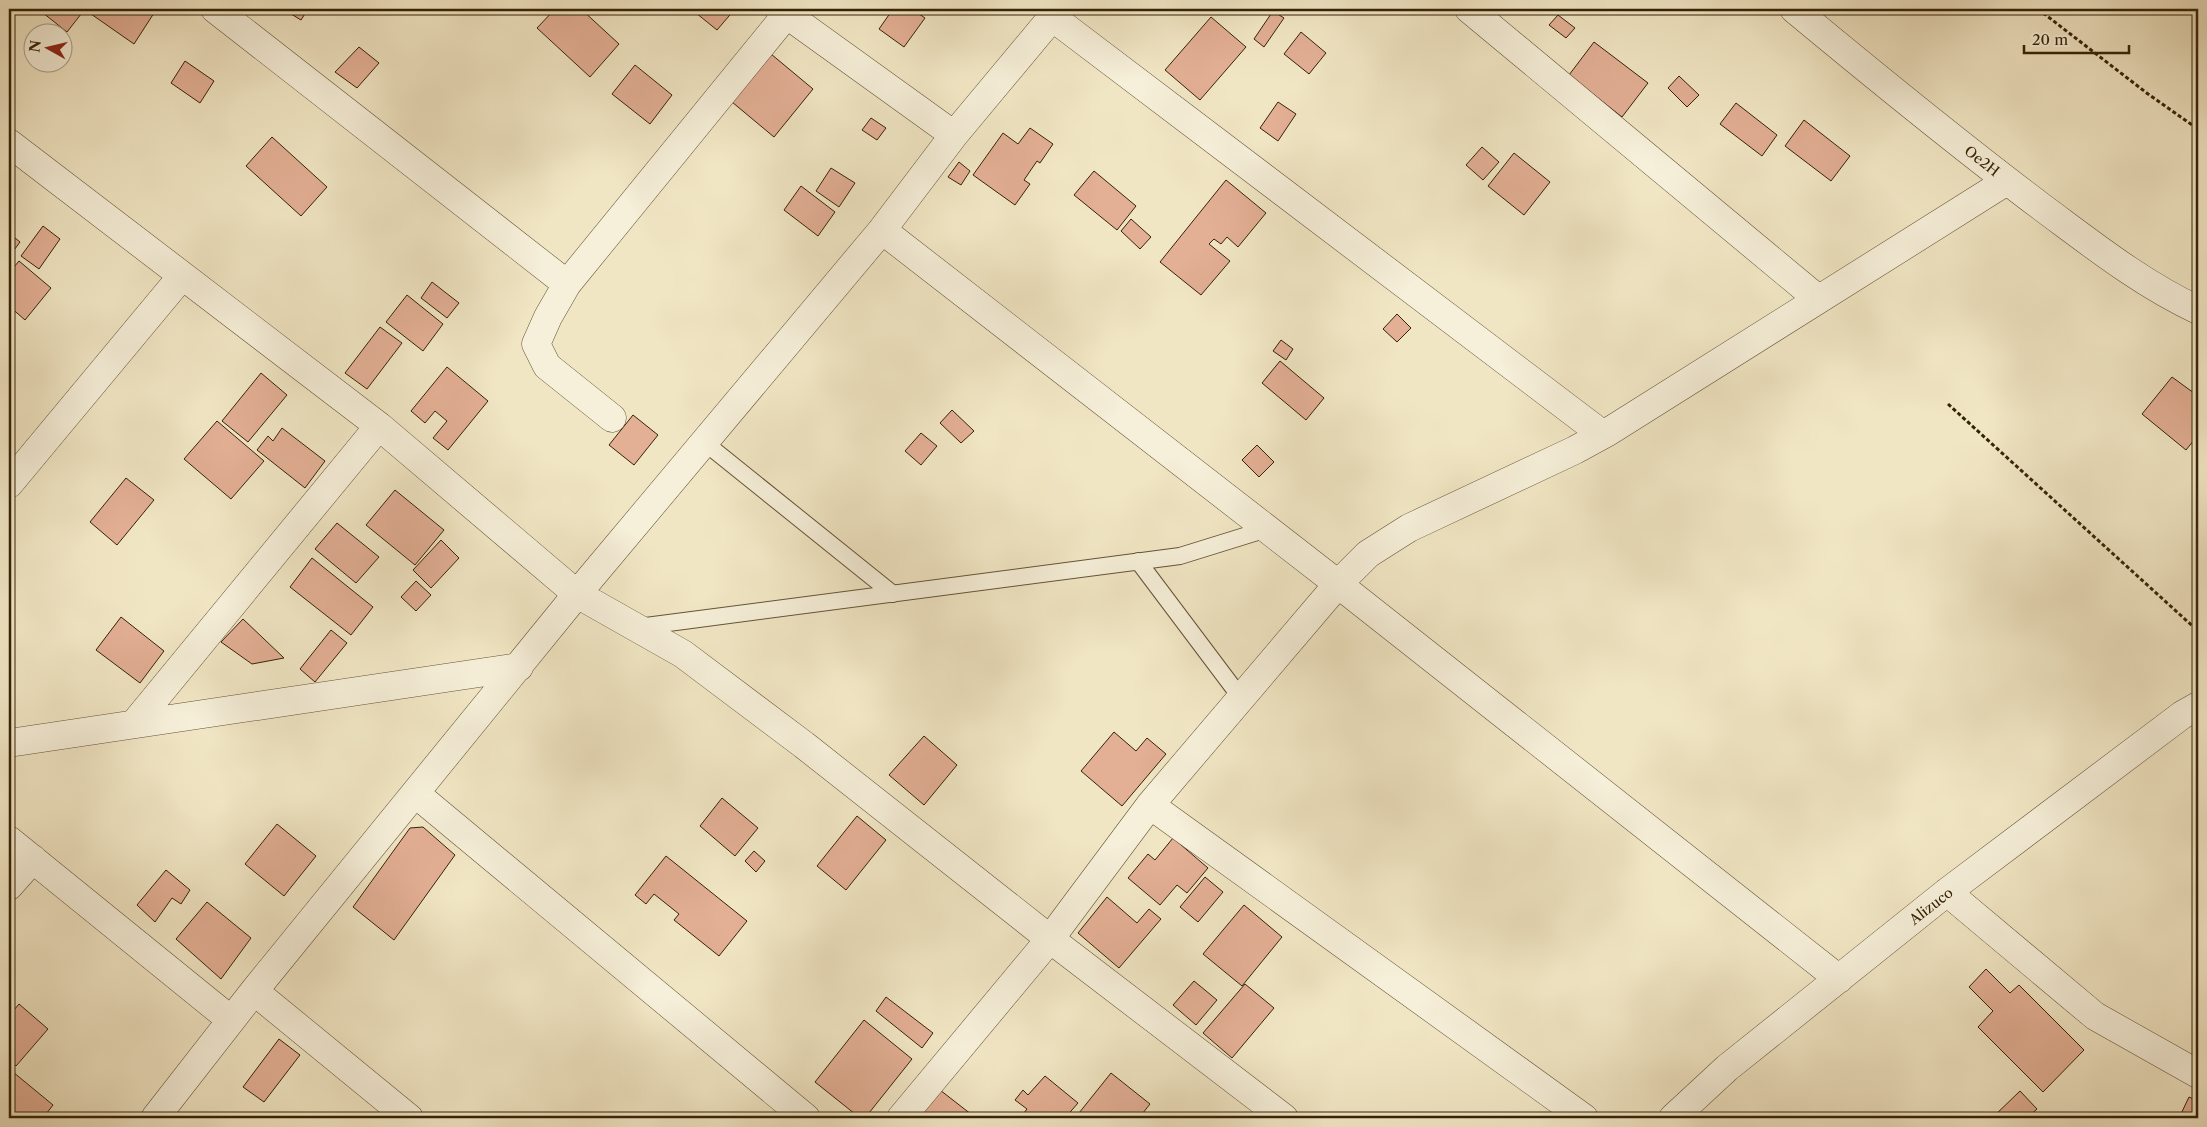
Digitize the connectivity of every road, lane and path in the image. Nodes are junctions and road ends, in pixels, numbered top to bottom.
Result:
1 (215, 9) edge
2 (1469, 9) edge
3 (1794, 9) edge
4 (2038, 9) edge
5 (785, 11) edge
6 (1056, 13) edge
7 (2198, 129) edge
8 (954, 135) junction
9 (9, 143) edge
10 (2007, 181) junction
11 (882, 230) junction
12 (182, 276) junction
13 (567, 284) junction
14 (1818, 299) junction
15 (2189, 306) edge
16 (1948, 404) dead end
17 (612, 418) dead end
18 (379, 426) junction
19 (1602, 434) junction
20 (704, 442) junction
21 (9, 484) edge
22 (1267, 529) junction
23 (1138, 562) junction
24 (1338, 584) junction
25 (577, 594) junction
26 (893, 594) junction
27 (636, 628) junction
28 (2198, 631) edge
29 (518, 667) junction
30 (1241, 698) junction
31 (2198, 706) edge
32 (134, 724) junction
33 (9, 743) edge
34 (416, 794) junction
35 (1150, 805) junction
36 (9, 840) edge
37 (33, 859) junction
38 (9, 886) edge
39 (1947, 892) junction
40 (1050, 939) junction
41 (1839, 979) junction
42 (254, 991) junction
43 (231, 1020) junction
44 (2198, 1074) edge
45 (155, 1118) edge
46 (409, 1118) edge
47 (806, 1118) edge
48 (901, 1118) edge
49 (1284, 1118) edge
50 (1584, 1118) edge
51 (1673, 1118) edge

1 - 13 street
2 - 14 street
3 - 10 street, Oe2H
4 - 7 path
5 - 8 street
5 - 13 street
6 - 8 street
6 - 19 street
8 - 11 street
9 - 12 street
10 - 14 street
10 - 15 street, Oe2H
11 - 20 street
11 - 22 street
12 - 18 street
12 - 21 street
13 - 17 street
14 - 19 street
16 - 28 path
18 - 25 street
18 - 32 street
19 - 24 street
20 - 25 street
20 - 26 lane
22 - 23 lane
22 - 24 street
23 - 26 lane
23 - 30 lane
24 - 30 street
24 - 41 street
25 - 27 street
25 - 29 street
26 - 27 lane
27 - 40 street
29 - 32 street
29 - 34 street
30 - 35 street
31 - 39 street, Alizuco
32 - 33 street
34 - 42 street
34 - 47 street
35 - 40 street
35 - 50 street
36 - 37 street
37 - 38 street
37 - 43 street
39 - 41 street, Alizuco
39 - 44 street
40 - 48 street
40 - 49 street
41 - 51 street, Alizuco
42 - 43 street
42 - 46 street
43 - 45 street

